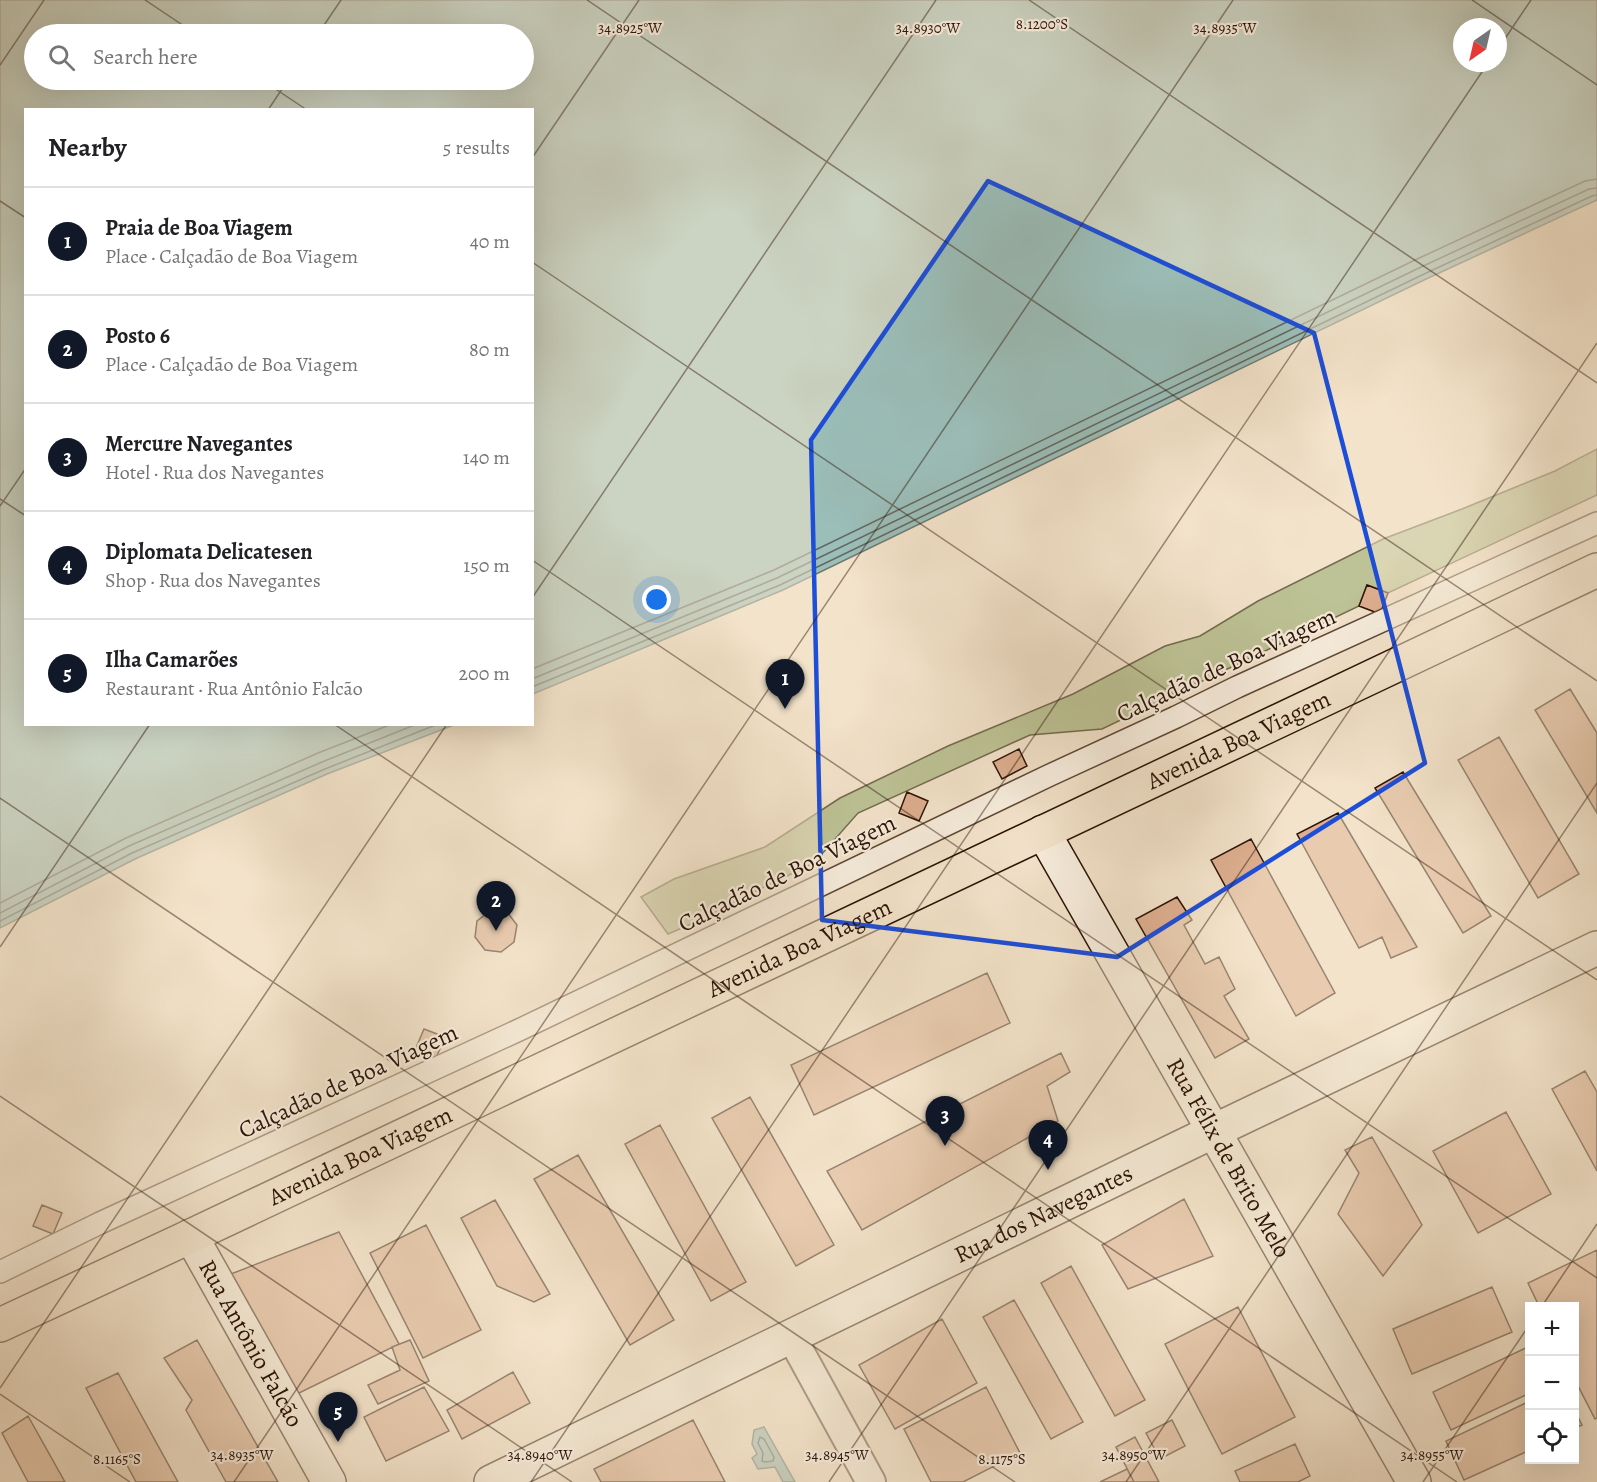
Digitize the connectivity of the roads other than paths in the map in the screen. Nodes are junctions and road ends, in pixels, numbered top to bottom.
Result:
1 (1597, 523) edge
2 (1597, 570) edge
3 (1043, 832) junction
4 (1597, 948) edge
5 (1214, 1131) junction
6 (191, 1236) junction
7 (0, 1272) edge
8 (0, 1325) edge
9 (791, 1336) junction
10 (329, 1482) edge
11 (491, 1482) edge
12 (871, 1482) edge
13 (1414, 1482) edge

1 - 7 street, Calçadão de Boa Viagem
2 - 3 main road, Avenida Boa Viagem
3 - 5 main road, Rua Félix de Brito Melo
3 - 6 main road, Avenida Boa Viagem
4 - 5 main road, Rua dos Navegantes
5 - 9 main road, Rua dos Navegantes
5 - 13 main road, Rua Félix de Brito Melo
6 - 8 main road, Avenida Boa Viagem
6 - 10 main road, Rua Antônio Falcão
9 - 11 main road, Rua dos Navegantes
9 - 12 street

